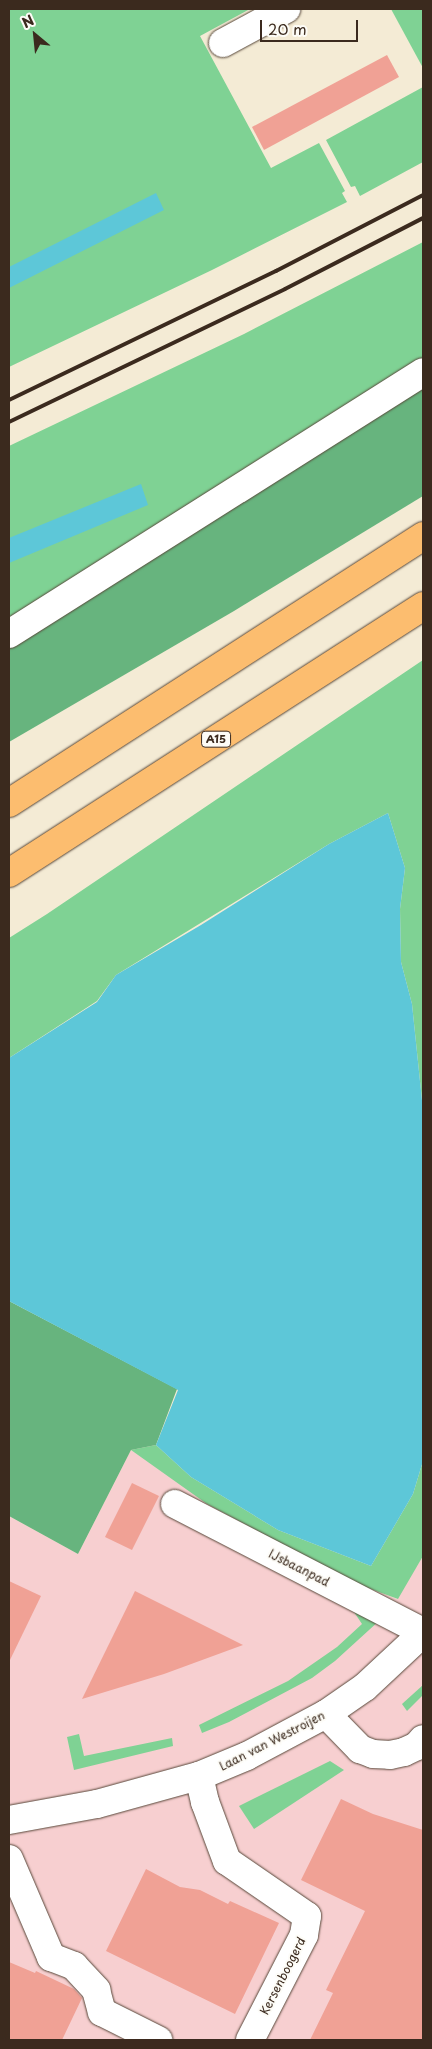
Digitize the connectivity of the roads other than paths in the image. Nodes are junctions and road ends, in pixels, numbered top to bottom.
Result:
1 (286, 9) edge
2 (223, 43) dead end
3 (423, 372) edge
4 (423, 536) edge
5 (423, 606) edge
6 (9, 634) edge
7 (9, 802) edge
8 (9, 872) edge
9 (175, 1504) dead end
10 (423, 1633) edge
11 (326, 1714) junction
12 (423, 1739) edge
13 (199, 1776) junction
14 (9, 1820) edge
15 (9, 1859) edge
16 (158, 2040) edge
17 (250, 2040) edge

1 - 2 street
3 - 6 street
4 - 7 highway
5 - 8 highway, A15
9 - 10 street, IJsbaanpad
10 - 11 street, Laan van Westroijen
11 - 12 street
11 - 13 street, Laan van Westroijen
13 - 14 street, Laan van Westroijen
13 - 17 street, Kersenboogerd
15 - 16 street

